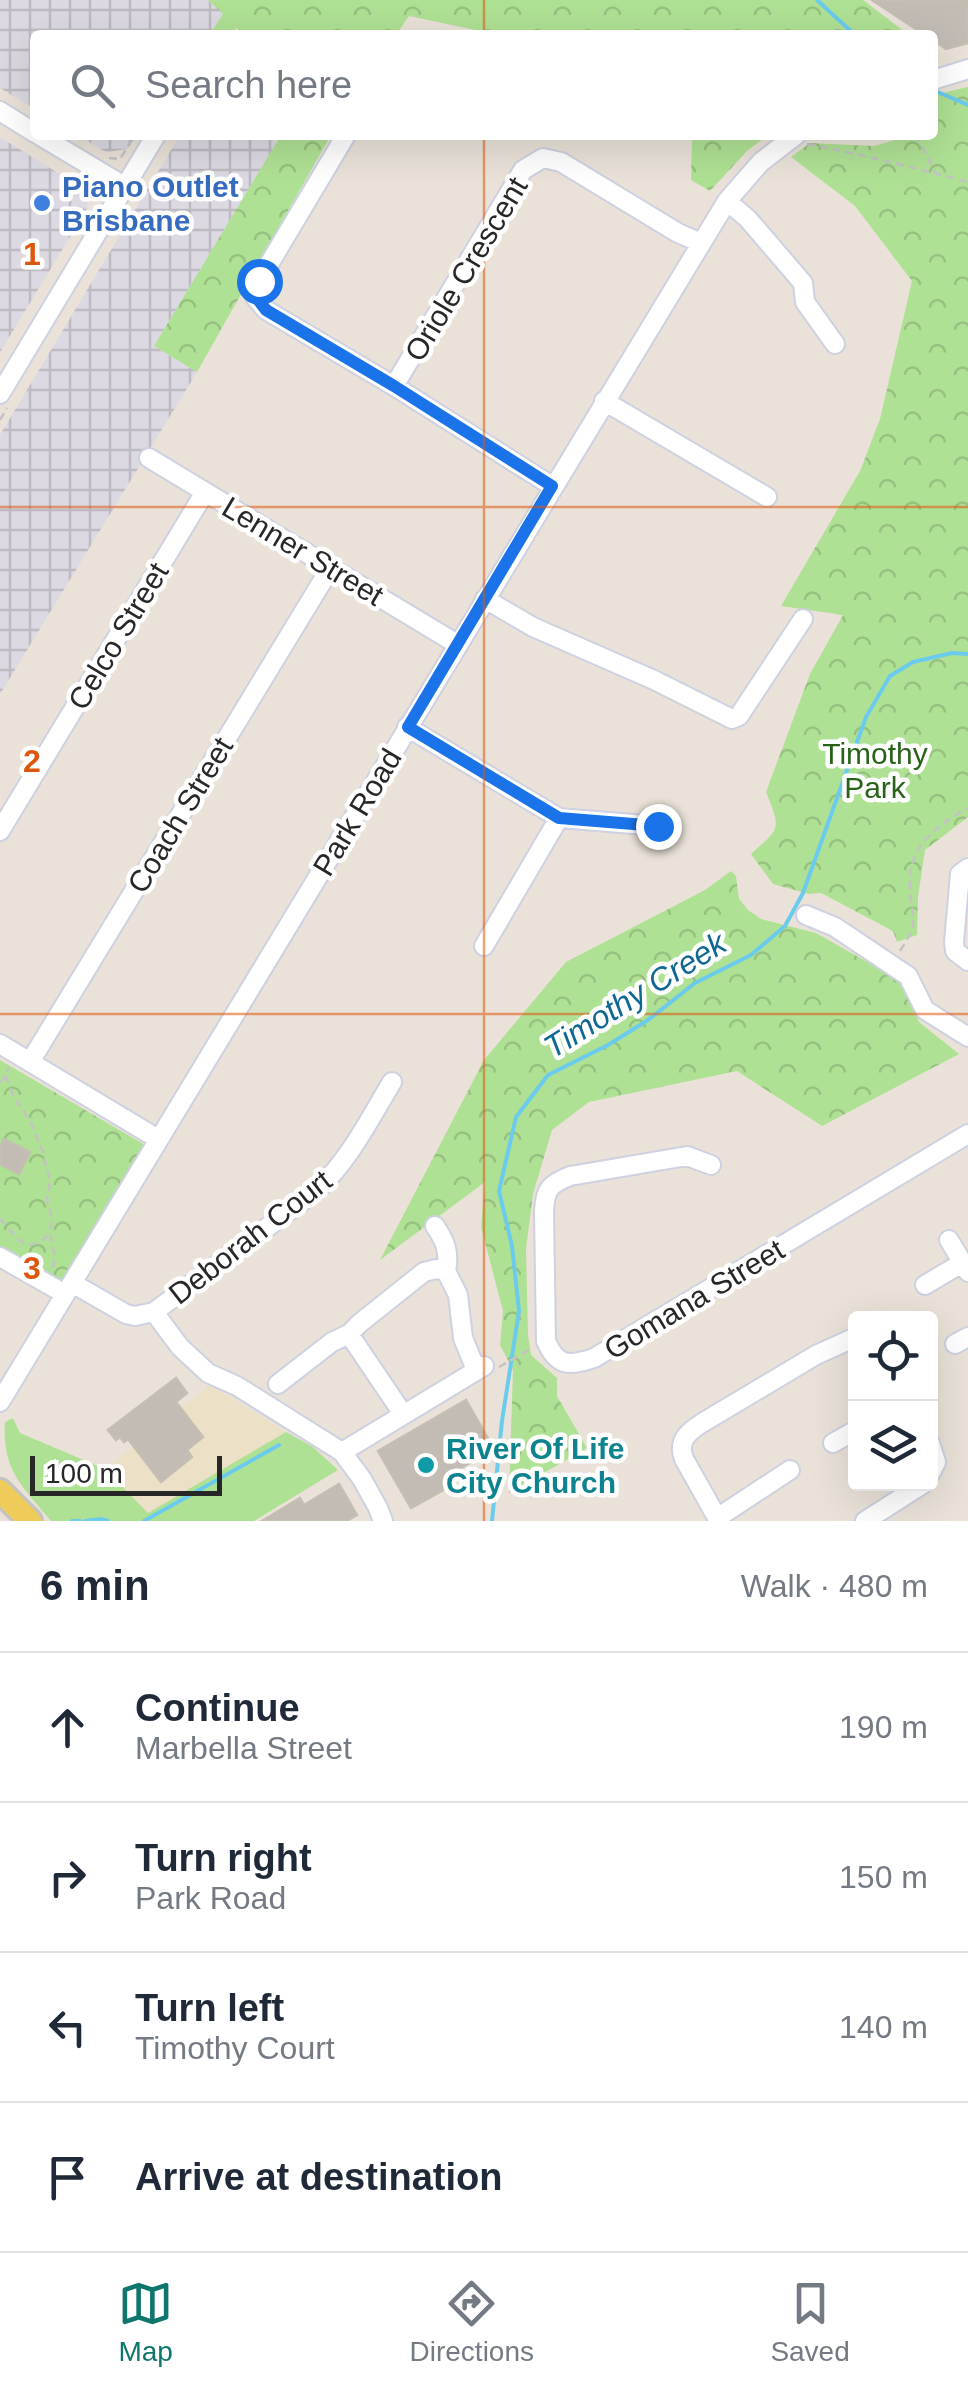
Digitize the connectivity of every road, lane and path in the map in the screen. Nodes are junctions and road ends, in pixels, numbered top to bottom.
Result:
1 (968, 69) edge
2 (940, 78) edge
3 (0, 112) edge
4 (30, 130) edge
5 (47, 140) edge
6 (132, 140) edge
7 (153, 140) edge
8 (343, 140) edge
9 (799, 140) edge
10 (802, 140) edge
11 (919, 140) edge
12 (100, 156) dead end
13 (937, 174) junction
14 (968, 182) edge
15 (124, 186) junction
16 (726, 200) junction
17 (701, 243) junction
18 (835, 344) dead end
19 (394, 386) junction
20 (0, 394) edge
21 (604, 401) junction
22 (149, 458) dead end
23 (552, 486) junction
24 (204, 492) junction
25 (767, 496) dead end
26 (331, 567) junction
27 (486, 599) junction
28 (803, 619) dead end
29 (457, 644) junction
30 (408, 727) junction
31 (968, 808) edge
32 (559, 818) junction
33 (658, 826) dead end
34 (0, 831) edge
35 (968, 868) edge
36 (806, 915) dead end
37 (484, 946) dead end
38 (967, 958) edge
39 (891, 964) junction
40 (968, 1038) edge
41 (0, 1044) edge
42 (30, 1062) junction
43 (9, 1064) dead end
44 (6, 1076) junction
45 (0, 1082) edge
46 (392, 1082) dead end
47 (968, 1134) edge
48 (158, 1140) junction
49 (711, 1165) dead end
50 (0, 1219) edge
51 (435, 1226) dead end
52 (50, 1234) junction
53 (949, 1240) dead end
54 (0, 1257) edge
55 (965, 1267) edge
56 (446, 1271) junction
57 (52, 1273) dead end
58 (925, 1284) dead end
59 (68, 1289) junction
60 (154, 1312) junction
61 (349, 1334) junction
62 (848, 1340) edge
63 (531, 1349) dead end
64 (485, 1369) junction
65 (277, 1390) dead end
66 (0, 1402) edge
67 (403, 1414) junction
68 (848, 1435) edge
69 (833, 1443) dead end
70 (342, 1452) junction
71 (790, 1470) dead end
72 (0, 1491) edge
73 (912, 1491) edge
74 (718, 1520) edge
75 (30, 1521) edge
76 (382, 1521) edge
77 (864, 1521) edge

1 - 2 street
3 - 4 street
5 - 15 street
6 - 12 path
7 - 15 street
8 - 19 street
9 - 16 street, Park Road
10 - 13 path
11 - 13 path
13 - 14 path
15 - 20 street
16 - 17 street, Park Road
16 - 18 street
17 - 19 street, Oriole Crescent
17 - 21 street, Park Road
19 - 23 street
21 - 23 street, Park Road
21 - 25 street
22 - 24 street, Lenner Street
23 - 27 street, Park Road
24 - 26 street, Lenner Street
24 - 34 street, Celco Street
26 - 29 street, Lenner Street
26 - 42 street, Coach Street
27 - 28 street
27 - 29 street, Park Road
29 - 30 street, Park Road
30 - 32 street
30 - 48 street, Park Road
31 - 39 path
32 - 33 street
32 - 37 street
35 - 38 street
36 - 39 street
39 - 40 street
41 - 42 street
42 - 48 street
43 - 44 path
44 - 45 path
44 - 52 path
46 - 60 street, Deborah Court
47 - 49 street, Gomana Street
48 - 59 street, Park Road
50 - 52 path
51 - 56 street
52 - 57 path
53 - 55 street
54 - 59 street, Deborah Court
55 - 58 street
56 - 61 street
56 - 64 street
59 - 60 street, Deborah Court
59 - 66 street, Park Road
60 - 70 street
61 - 65 street
61 - 67 street
62 - 74 street
63 - 64 path
64 - 67 street
67 - 70 street
68 - 69 street
70 - 76 street
71 - 74 street
72 - 75 main road
73 - 77 street

